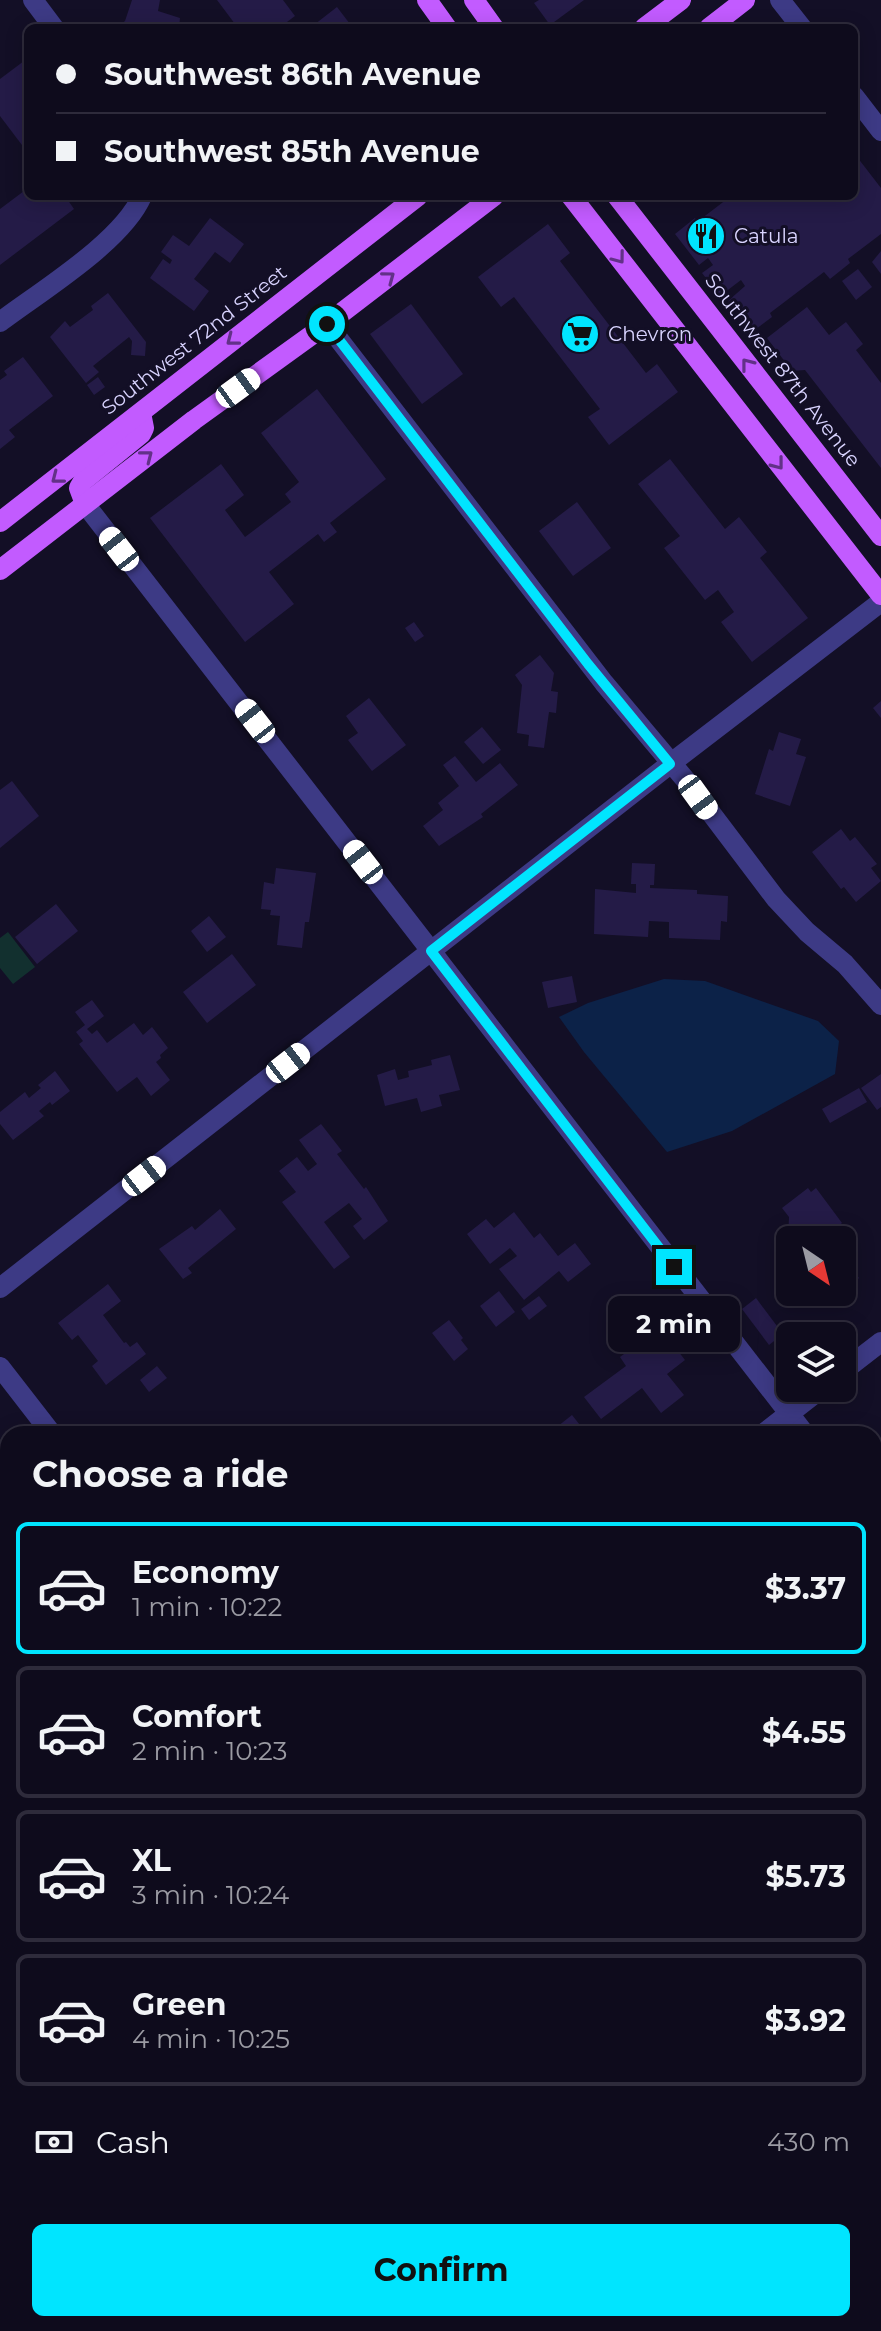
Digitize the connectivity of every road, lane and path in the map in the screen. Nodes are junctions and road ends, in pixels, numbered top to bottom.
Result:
1 (427, 0) edge
2 (474, 0) edge
3 (681, 0) edge
4 (745, 0) edge
5 (780, 0) edge
6 (42, 3) edge
7 (52, 24) edge
8 (444, 24) edge
9 (491, 24) edge
10 (649, 24) edge
11 (714, 24) edge
12 (799, 24) edge
13 (858, 101) edge
14 (881, 131) edge
15 (140, 200) edge
16 (413, 200) edge
17 (489, 200) edge
18 (574, 200) edge
19 (620, 200) edge
20 (0, 322) edge
21 (327, 324) junction
22 (141, 413) junction
23 (85, 504) junction
24 (0, 522) edge
25 (881, 536) edge
26 (0, 570) edge
27 (881, 595) edge
28 (881, 602) edge
29 (670, 764) junction
30 (431, 951) junction
31 (881, 1005) edge
32 (0, 1288) edge
33 (881, 1342) edge
34 (856, 1361) edge
35 (0, 1367) edge
36 (804, 1402) edge
37 (789, 1414) junction
38 (46, 1426) edge
39 (773, 1426) edge
40 (799, 1426) edge

1 - 8 main road
2 - 9 main road
3 - 10 main road
4 - 11 main road
5 - 12 street
6 - 7 street
13 - 14 street
15 - 20 street
16 -> 22 main road, Southwest 72nd Street
21 -> 17 main road
18 -> 27 main road
25 -> 19 main road, Southwest 87th Avenue
23 -> 21 main road
21 - 29 street
22 - 23 main road
22 -> 24 main road, Southwest 72nd Street
23 - 26 main road
23 - 30 street
28 - 29 street
29 - 30 street
29 - 31 street
30 - 32 street
30 - 37 street
33 - 34 street
35 - 38 street
36 - 37 street
37 - 39 street
37 - 40 street

